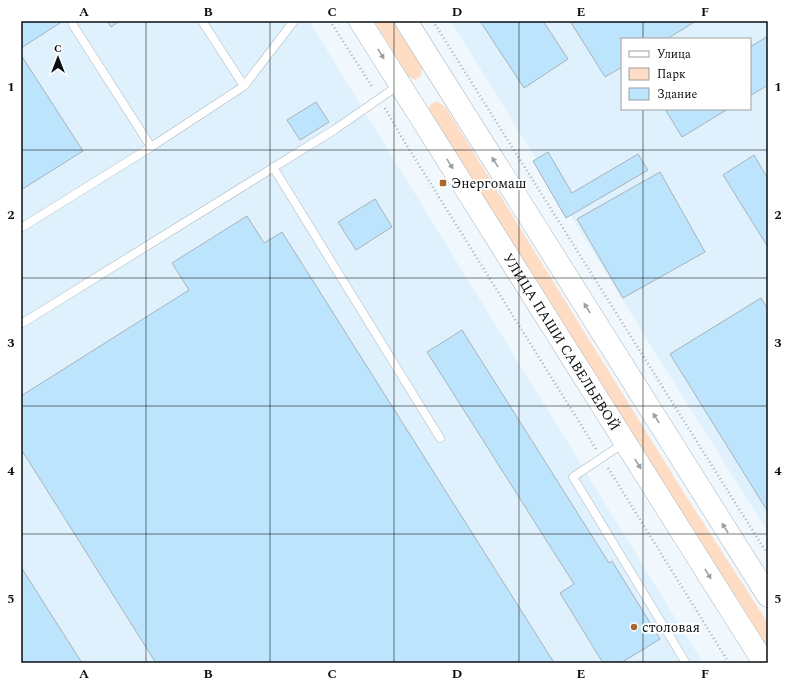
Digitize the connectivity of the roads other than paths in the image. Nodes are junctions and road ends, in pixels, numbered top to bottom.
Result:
1 (202, 21) edge
2 (294, 21) edge
3 (360, 21) edge
4 (406, 21) edge
5 (73, 25) dead end
6 (400, 84) junction
7 (244, 86) junction
8 (151, 147) junction
9 (274, 167) junction
10 (21, 228) edge
11 (21, 324) edge
12 (440, 438) dead end
13 (625, 442) junction
14 (768, 596) edge
15 (686, 663) edge
16 (764, 663) edge

1 - 7 lane
2 - 7 lane
3 -> 6 street, УЛИЦА ПАШИ САВЕЛЬЕВОЙ
14 -> 4 street
5 - 8 lane
6 - 9 lane
6 -> 13 street, УЛИЦА ПАШИ САВЕЛЬЕВОЙ
7 - 8 lane
8 - 10 lane
9 - 11 lane
9 - 12 lane
13 - 15 lane
13 -> 16 street, УЛИЦА ПАШИ САВЕЛЬЕВОЙ

